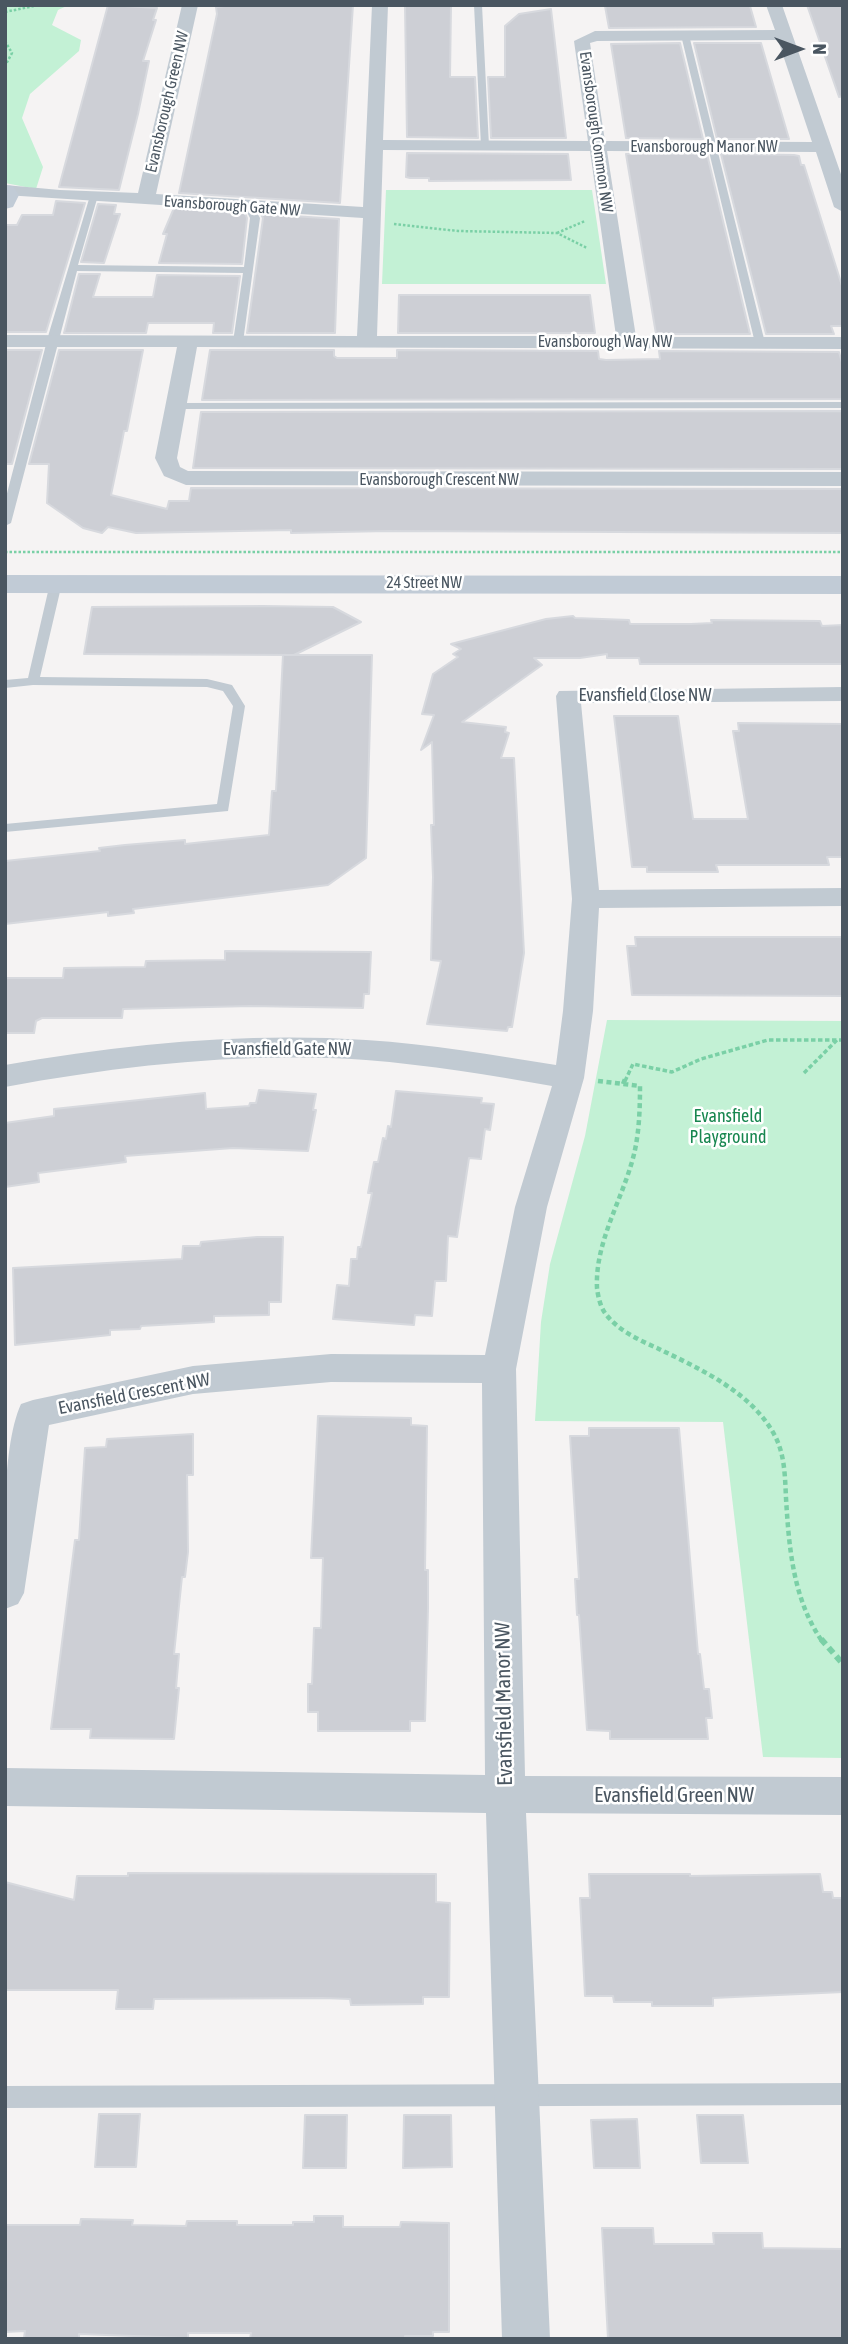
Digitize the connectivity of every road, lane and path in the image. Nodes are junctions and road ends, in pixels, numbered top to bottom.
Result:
1 (39, 5) edge
2 (190, 5) edge
3 (380, 5) edge
4 (478, 5) edge
5 (774, 5) edge
6 (5, 12) edge
7 (685, 35) junction
8 (785, 35) junction
9 (5, 41) edge
10 (5, 66) edge
11 (376, 145) junction
12 (485, 146) junction
13 (598, 147) junction
14 (713, 147) junction
15 (822, 147) junction
16 (5, 190) edge
17 (93, 198) junction
18 (146, 199) junction
19 (5, 205) edge
20 (249, 206) junction
21 (843, 207) edge
22 (379, 219) junction
23 (592, 253) dead end
24 (72, 268) junction
25 (246, 270) junction
26 (5, 341) edge
27 (52, 341) junction
28 (188, 342) junction
29 (238, 342) junction
30 (367, 342) junction
31 (627, 342) junction
32 (760, 343) junction
33 (843, 344) edge
34 (843, 405) edge
35 (177, 406) junction
36 (843, 479) edge
37 (5, 523) edge
38 (5, 552) edge
39 (843, 552) edge
40 (5, 564) edge
41 (843, 565) edge
42 (56, 583) junction
43 (5, 584) edge
44 (843, 584) edge
45 (33, 681) junction
46 (5, 684) edge
47 (843, 694) edge
48 (5, 828) edge
49 (843, 897) edge
50 (586, 899) junction
51 (840, 1040) edge
52 (804, 1073) dead end
53 (5, 1076) edge
54 (569, 1077) junction
55 (623, 1084) junction
56 (499, 1369) junction
57 (5, 1592) edge
58 (843, 1664) edge
59 (5, 1787) edge
60 (505, 1794) junction
61 (843, 1796) edge
62 (843, 2094) edge
63 (516, 2097) junction
64 (5, 2098) edge
65 (526, 2339) edge

1 - 6 path
2 - 18 street, Evansborough Green NW
3 - 11 street
4 - 12 lane
5 - 8 street
7 - 8 street, Evansborough Common NW
7 - 13 street, Evansborough Common NW
7 - 14 lane
8 - 15 street
9 - 10 path
11 - 12 street, Evansborough Manor NW
11 - 22 street
12 - 13 street, Evansborough Manor NW
13 - 14 street, Evansborough Manor NW
13 - 31 street, Evansborough Common NW
14 - 15 street, Evansborough Manor NW
14 - 32 lane
15 - 21 street
16 - 17 street, Evansborough Gate NW
16 - 19 street
17 - 18 street, Evansborough Gate NW
17 - 19 street, Evansborough Gate NW
17 - 24 lane
18 - 20 street, Evansborough Gate NW
20 - 22 street, Evansborough Gate NW
20 - 25 lane
22 - 23 path
22 - 30 street
24 - 25 lane
24 - 27 lane
25 - 29 lane
26 - 27 street, Evansborough Way NW
27 - 28 street, Evansborough Way NW
27 - 37 lane
28 - 29 street, Evansborough Way NW
28 - 35 street, Evansborough Crescent NW
29 - 30 street, Evansborough Way NW
30 - 31 street, Evansborough Way NW
31 - 32 street, Evansborough Way NW
32 - 33 street, Evansborough Way NW
34 - 35 lane
35 - 36 street, Evansborough Crescent NW
38 - 39 path
40 - 41 street, 24 Street NW
42 - 43 street, 24 Street NW
42 - 44 street, 24 Street NW
42 - 45 lane
45 - 46 lane
45 - 48 lane
47 - 50 street, Evansfield Close NW
49 - 50 street
50 - 54 street, Evansfield Close NW
51 - 52 path
51 - 55 path
53 - 54 street, Evansfield Gate NW
54 - 55 path
54 - 56 street, Evansfield Manor NW
55 - 58 path
56 - 57 street, Evansfield Crescent NW
56 - 60 street, Evansfield Manor NW
59 - 60 street
60 - 61 street, Evansfield Green NW
60 - 63 street, Evansfield Manor NW
62 - 63 lane
63 - 64 lane
63 - 65 street, Evansfield Manor NW

